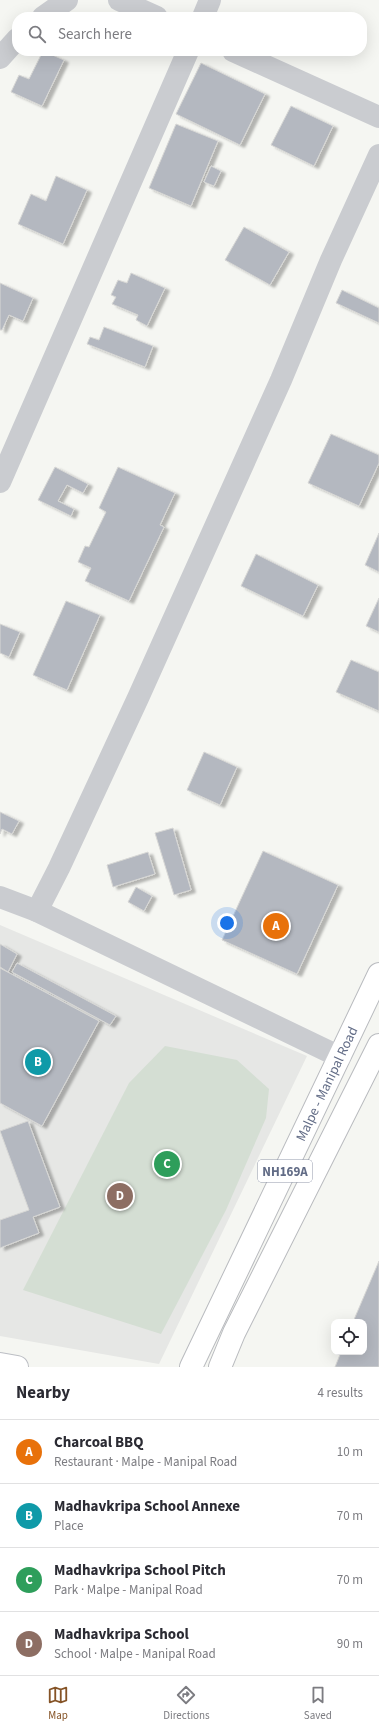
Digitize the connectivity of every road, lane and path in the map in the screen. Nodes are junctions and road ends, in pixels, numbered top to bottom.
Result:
1 (67, 0) edge
2 (119, 0) edge
3 (210, 0) edge
4 (49, 12) edge
5 (146, 12) edge
6 (205, 12) edge
7 (12, 45) edge
8 (186, 56) edge
9 (243, 56) edge
10 (0, 58) edge
11 (379, 117) edge
12 (379, 155) edge
13 (0, 482) edge
14 (0, 897) edge
15 (37, 911) junction
16 (379, 974) edge
17 (379, 1045) edge
18 (340, 1057) junction
19 (0, 1364) edge
20 (17, 1367) edge
21 (190, 1367) edge
22 (220, 1367) edge

1 - 4 street
2 - 5 street
3 - 6 street
7 - 10 street
8 - 13 street
9 - 11 street
12 - 15 street
14 - 15 street
15 - 18 street
16 - 18 main road, Malpe - Manipal Road / NH169A
17 - 22 main road, Malpe - Manipal Road / NH169A
18 - 21 main road, Malpe - Manipal Road / NH169A
19 - 20 main road

